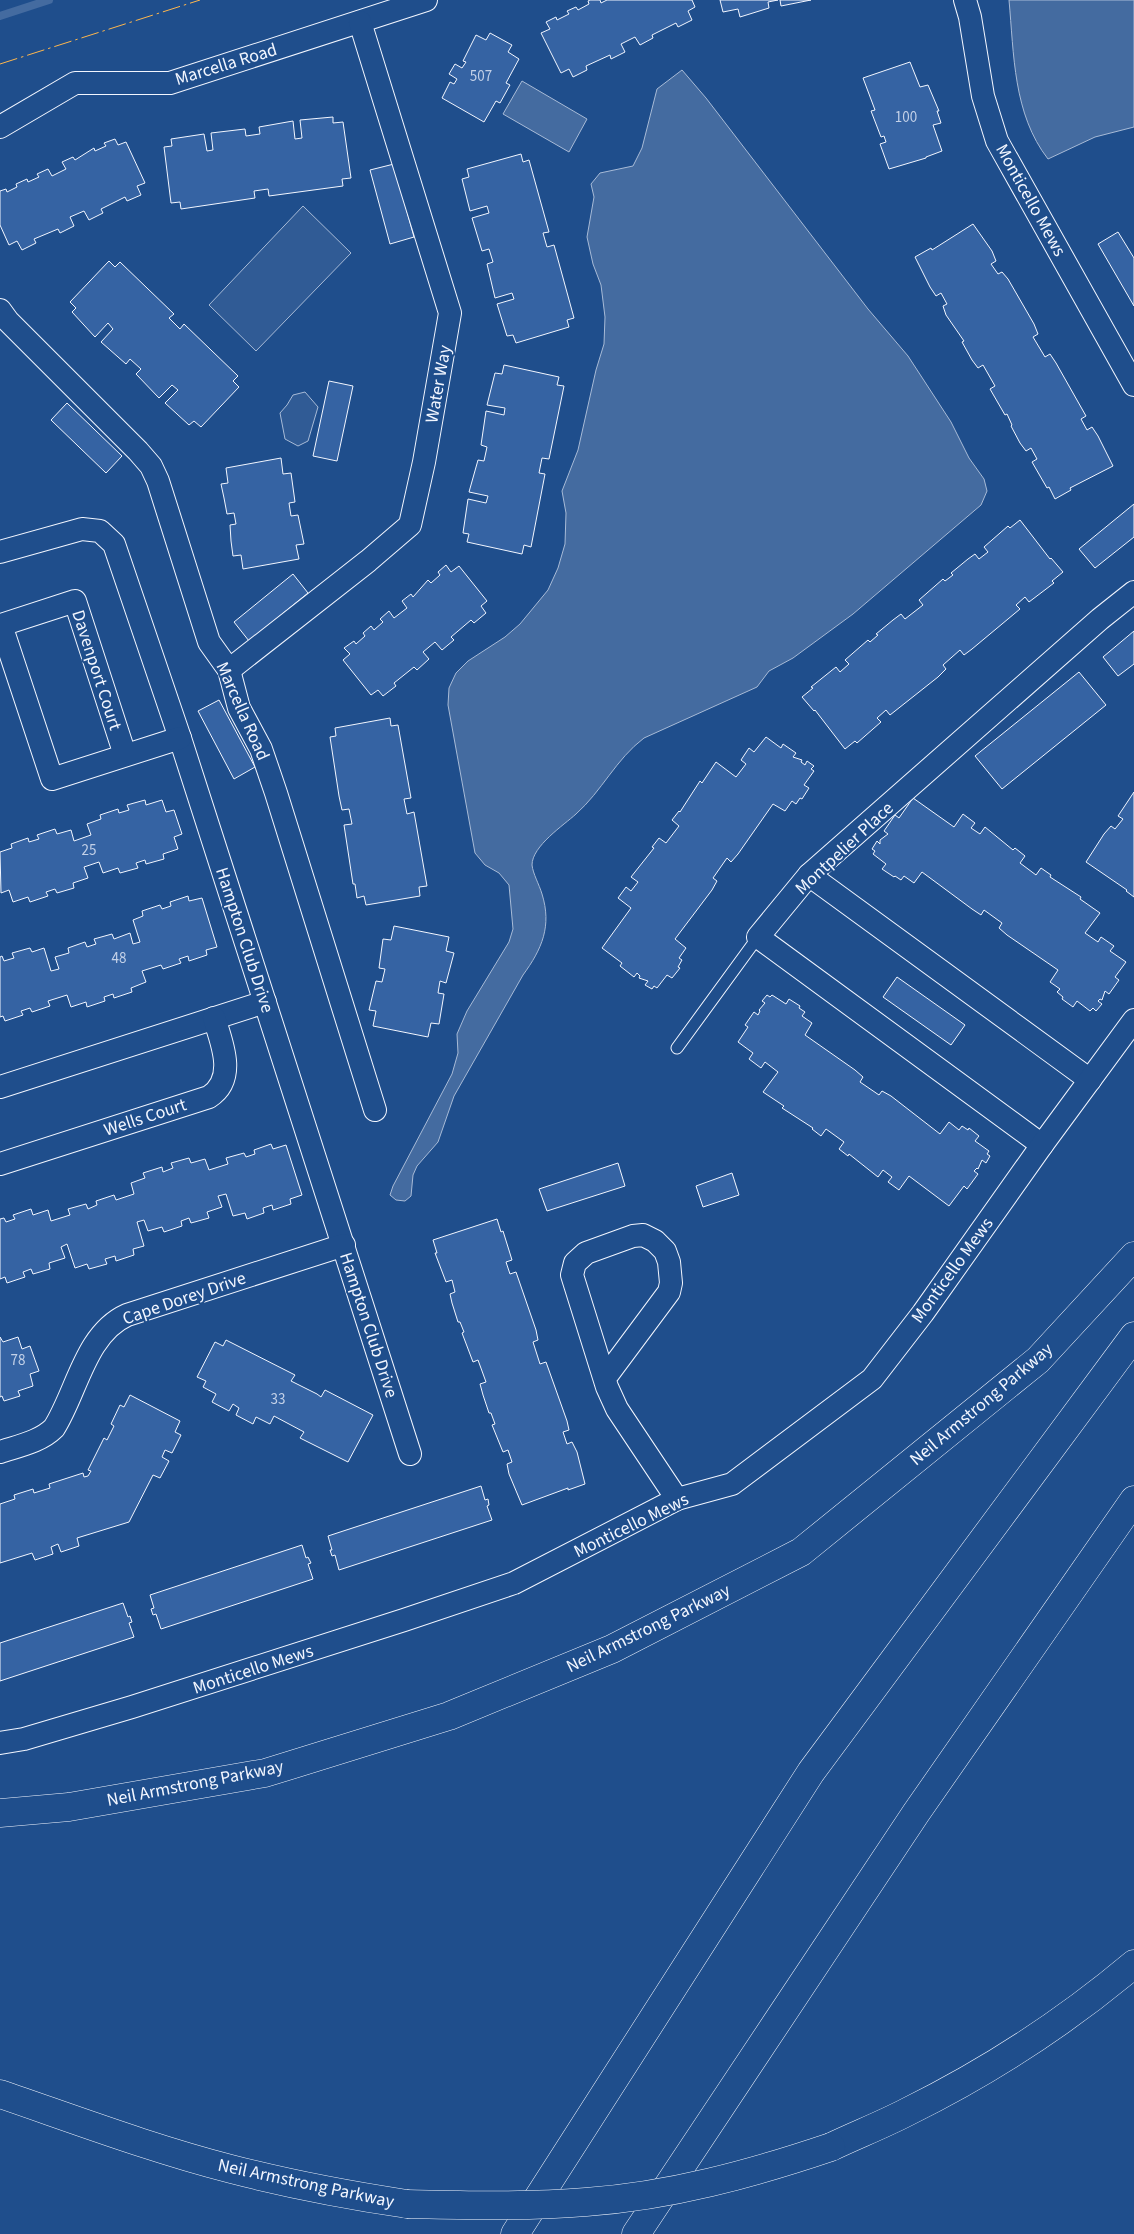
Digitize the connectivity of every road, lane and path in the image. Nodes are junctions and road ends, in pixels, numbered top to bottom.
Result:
1 (426, 0) edge
2 (965, 0) edge
3 (360, 22) junction
4 (0, 127) edge
5 (0, 310) edge
6 (1134, 385) edge
7 (0, 552) edge
8 (1134, 592) edge
9 (229, 670) junction
10 (180, 738) junction
11 (125, 755) junction
12 (809, 875) junction
13 (758, 937) junction
14 (265, 1002) junction
15 (214, 1018) junction
16 (1134, 1020) edge
17 (677, 1048) dead end
18 (1090, 1080) junction
19 (0, 1087) edge
20 (375, 1110) dead end
21 (1042, 1145) junction
22 (0, 1164) edge
23 (344, 1245) junction
24 (1134, 1256) edge
25 (1134, 1336) edge
26 (605, 1378) junction
27 (0, 1452) edge
28 (410, 1454) dead end
29 (677, 1499) junction
30 (1134, 1500) edge
31 (0, 1743) edge
32 (0, 1813) edge
33 (1134, 1964) edge
34 (0, 2094) edge
35 (515, 2234) edge
36 (636, 2234) edge

1 - 3 street, Marcella Road
2 - 6 street, Monticello Mews
3 - 4 street, Marcella Road
3 - 9 street, Water Way
5 - 9 street, Marcella Road
7 - 10 street, Hampton Club Drive
8 - 12 street, Montpelier Place
9 - 20 street, Marcella Road
10 - 11 street, Davenport Court
10 - 14 street, Hampton Club Drive
11 - 11 street, Davenport Court
12 - 13 street, Montpelier Place
12 - 18 street
13 - 17 lane
13 - 21 street
14 - 15 street
14 - 23 street, Hampton Club Drive
15 - 19 street
15 - 22 street, Wells Court
16 - 18 street, Monticello Mews
18 - 21 street, Monticello Mews
21 - 29 street, Monticello Mews
23 - 27 street, Cape Dorey Drive
23 - 28 street, Hampton Club Drive
24 - 32 highway, Neil Armstrong Parkway
25 - 35 highway
26 - 26 street
26 - 29 street
29 - 31 street, Monticello Mews
30 - 36 highway
33 - 34 highway, Neil Armstrong Parkway, bridge

